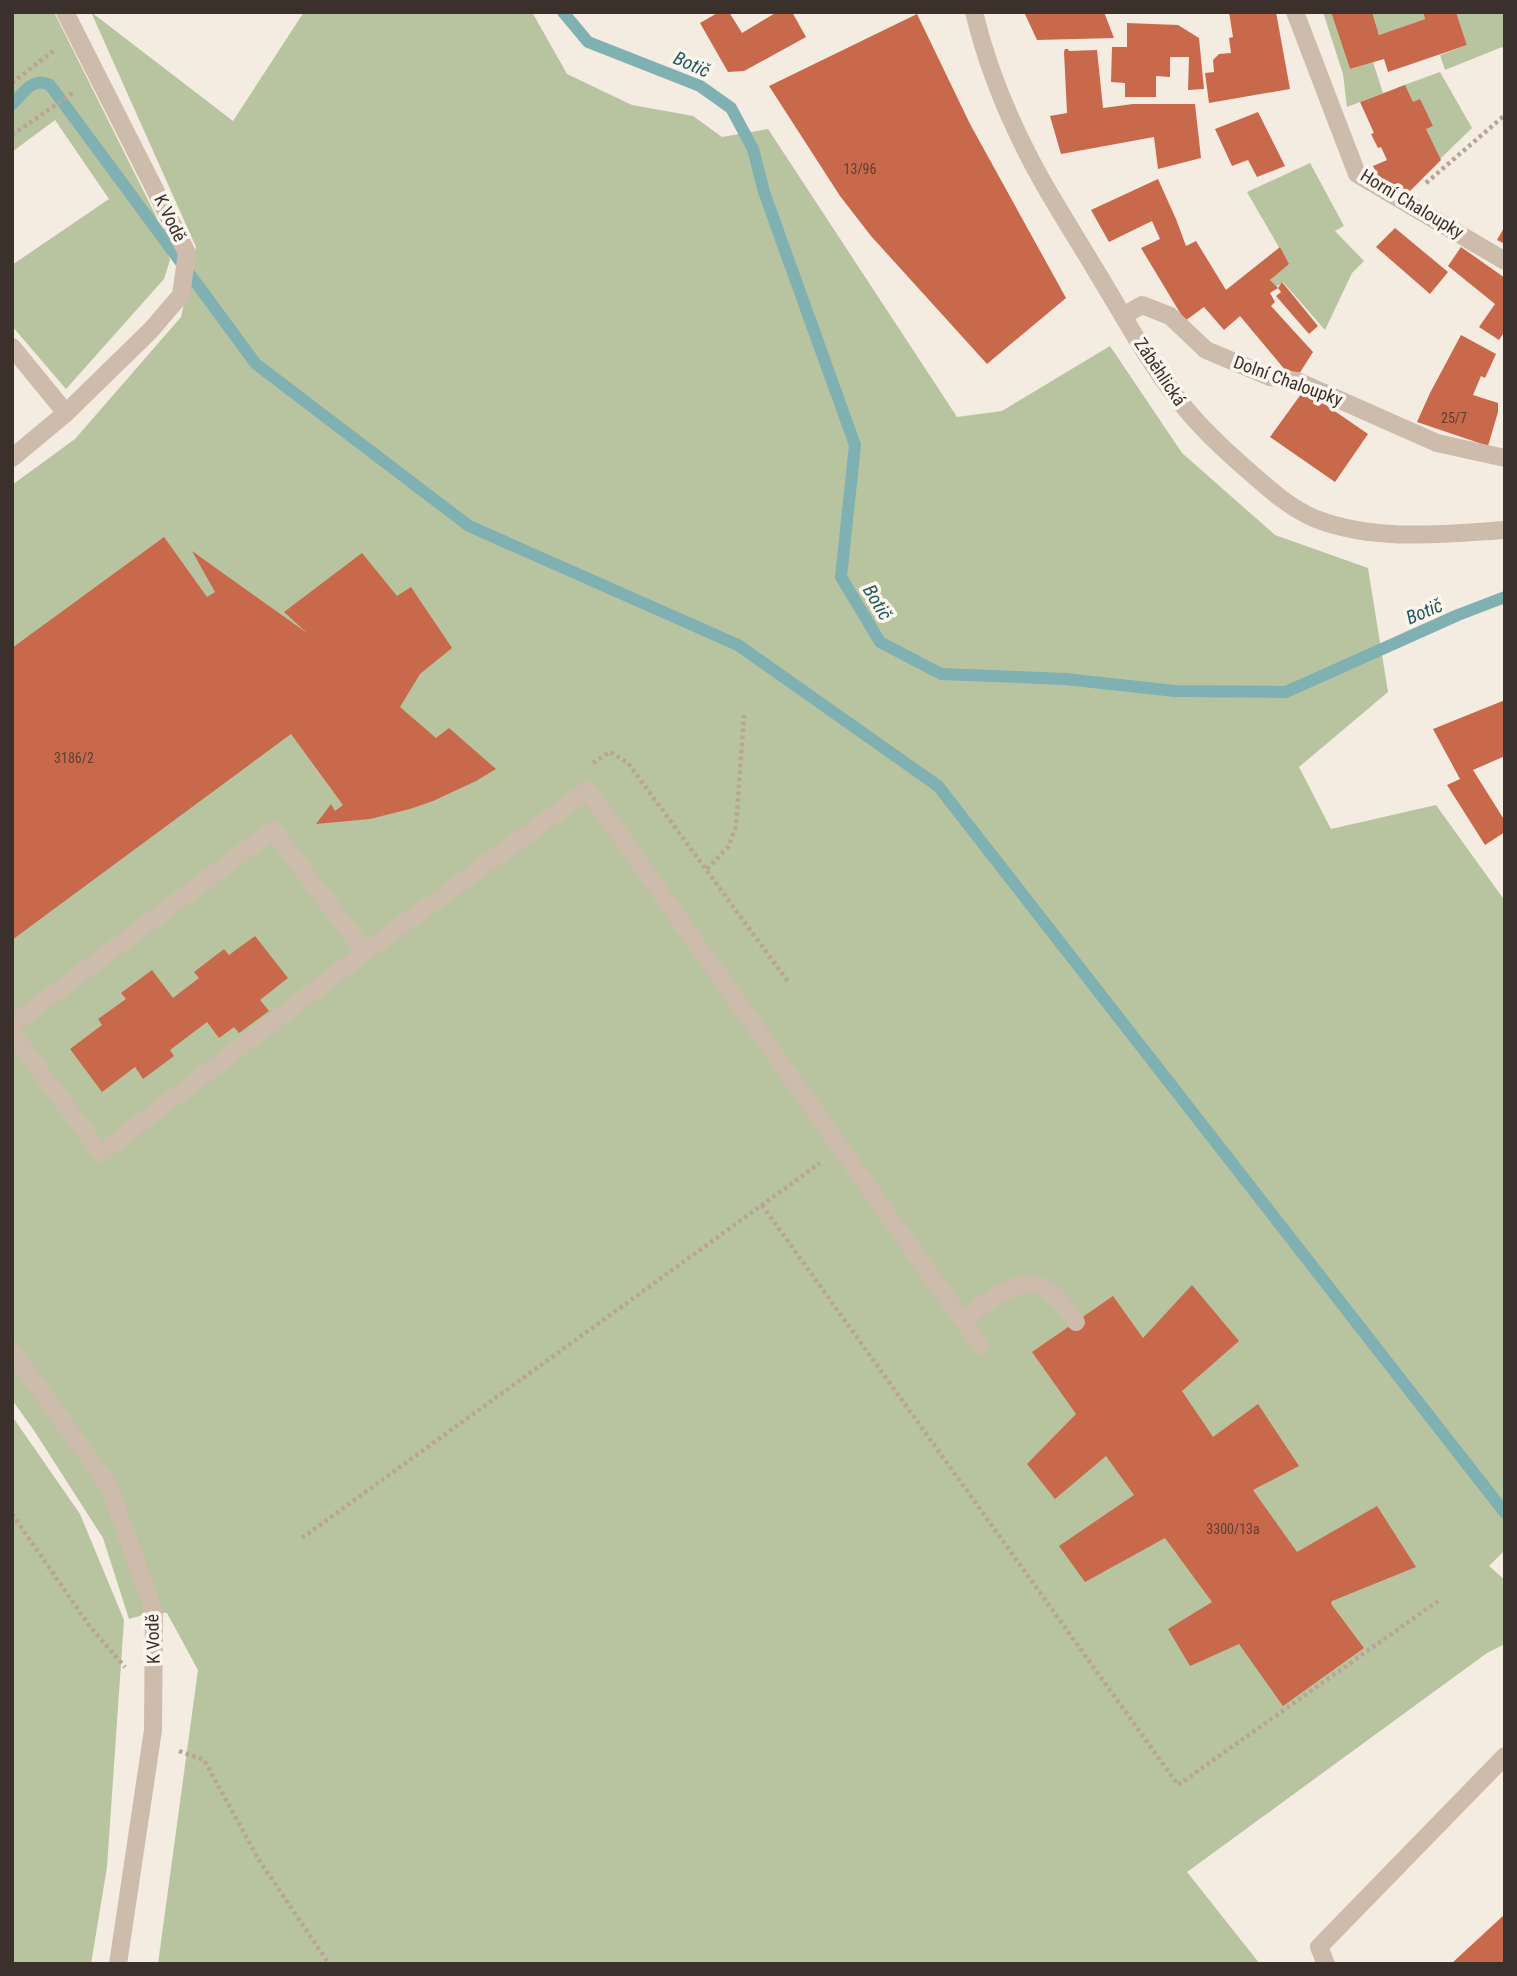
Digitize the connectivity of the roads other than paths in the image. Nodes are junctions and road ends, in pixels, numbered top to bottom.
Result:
1 (65, 12) edge
2 (974, 12) edge
3 (1295, 12) edge
4 (1505, 261) edge
5 (1123, 316) junction
6 (12, 347) edge
7 (66, 413) junction
8 (12, 458) edge
9 (1505, 458) edge
10 (1505, 530) edge
11 (365, 952) junction
12 (12, 1025) edge
13 (12, 1033) edge
14 (963, 1320) junction
15 (1076, 1322) dead end
16 (981, 1345) dead end
17 (12, 1351) edge
18 (1505, 1756) edge
19 (118, 1964) edge
20 (1326, 1964) edge

1 - 7 street, K Vodě
2 - 5 street, Záběhlická
3 - 4 street, Horní Chaloupky
5 - 9 street, Dolní Chaloupky
5 - 10 street, Záběhlická
6 - 7 street
7 - 8 street, K Vodě
11 - 12 street
11 - 13 street
11 - 14 street
14 - 15 street
14 - 16 street
17 - 19 street, K Vodě
18 - 20 street

